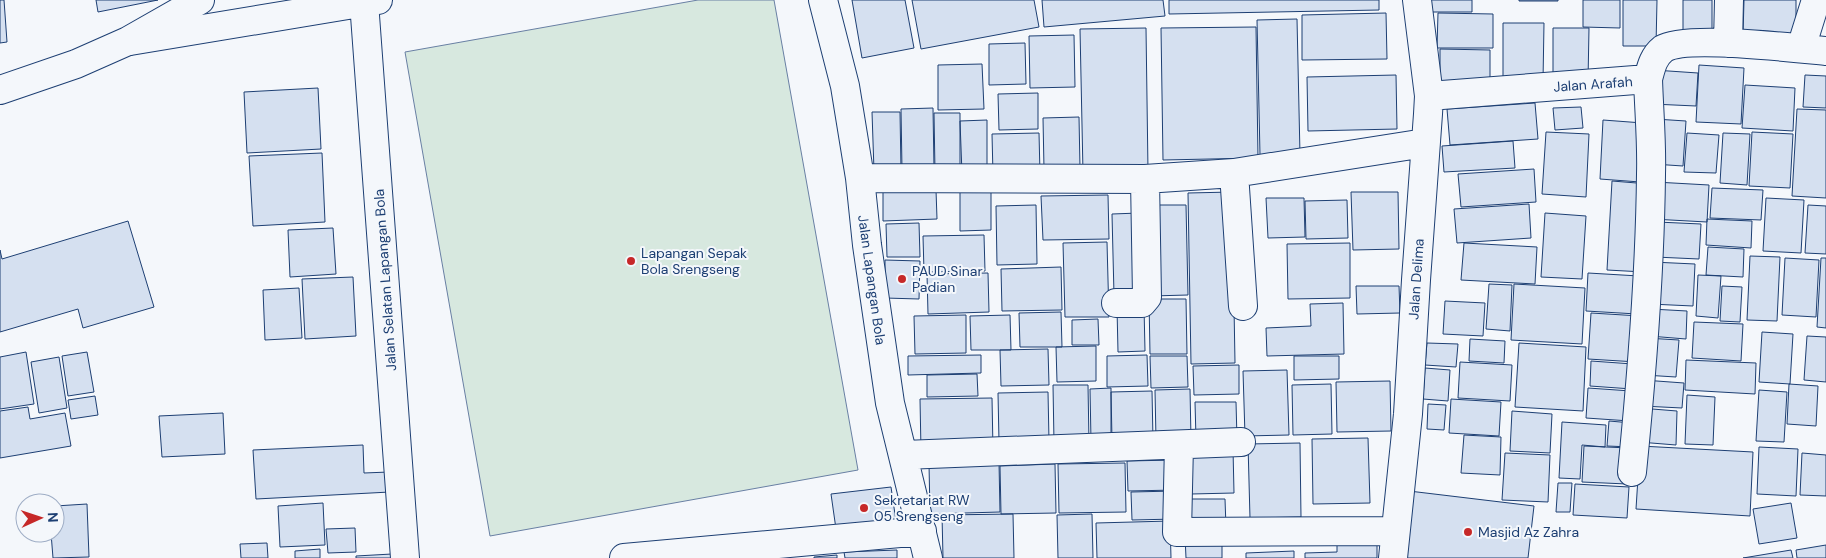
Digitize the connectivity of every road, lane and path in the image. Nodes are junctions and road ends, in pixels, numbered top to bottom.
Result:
1 (200, 0) edge
2 (823, 0) edge
3 (1417, 0) edge
4 (1729, 0) edge
5 (1816, 0) edge
6 (371, 1) edge
7 (128, 41) junction
8 (1728, 43) junction
9 (1813, 50) edge
10 (1648, 79) junction
11 (0, 90) edge
12 (1429, 96) junction
13 (1425, 143) junction
14 (1234, 173) junction
15 (860, 178) junction
16 (1146, 180) junction
17 (1116, 303) dead end
18 (1243, 306) dead end
19 (1241, 442) dead end
20 (1179, 445) junction
21 (904, 455) junction
22 (1632, 472) dead end
23 (922, 531) junction
24 (1395, 531) junction
25 (681, 555) edge
26 (405, 558) edge
27 (624, 558) edge
28 (928, 558) edge
29 (1392, 558) edge

1 - 7 street
2 - 15 street, Jalan Lapangan Bola
3 - 12 street, Jalan Delima
4 - 8 street
5 - 9 street
6 - 7 street
6 - 26 street, Jalan Selatan Lapangan Bola
7 - 11 street
8 - 9 street, Jalan Arafah
8 - 10 street, Jalan Arafah
10 - 12 street, Jalan Arafah
10 - 22 street
12 - 13 street, Jalan Delima
13 - 14 street
13 - 24 street, Jalan Delima
14 - 16 street
14 - 18 street
15 - 16 street
15 - 21 street, Jalan Lapangan Bola
16 - 17 street
19 - 20 street
20 - 21 street
20 - 24 street
21 - 23 street, Jalan Lapangan Bola
23 - 25 street
23 - 28 street, Jalan Lapangan Bola
24 - 29 street, Jalan Delima
25 - 27 street

